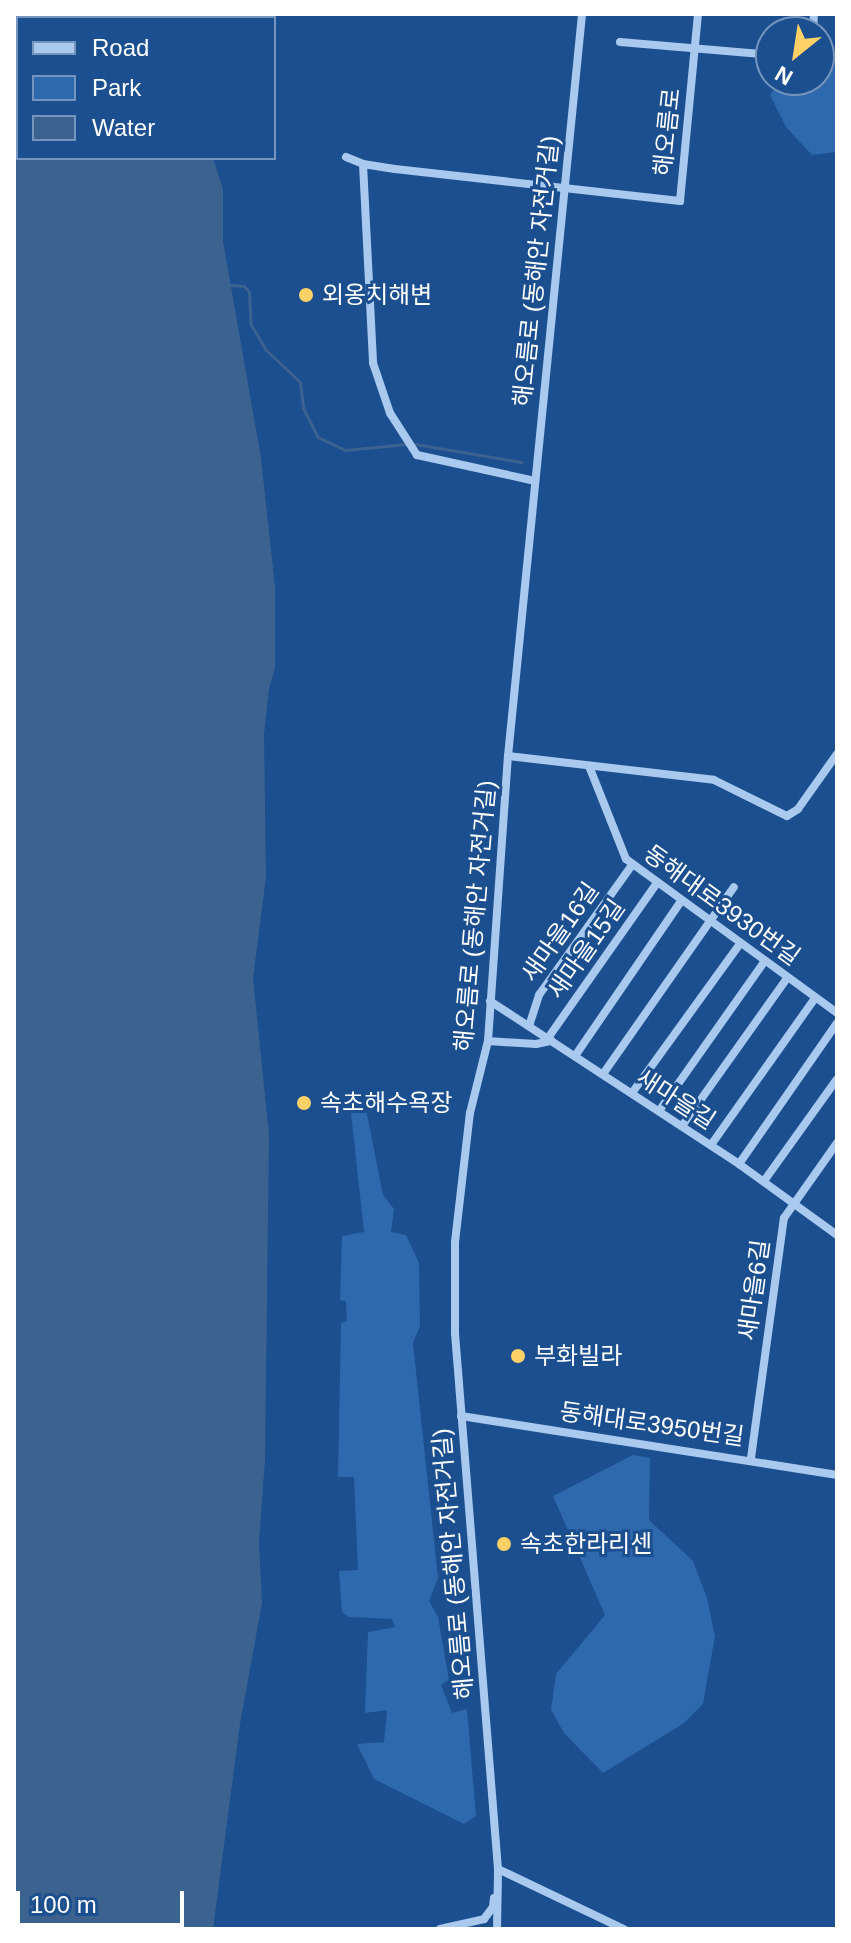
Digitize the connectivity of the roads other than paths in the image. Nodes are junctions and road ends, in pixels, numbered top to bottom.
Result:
1 (582, 14) edge
2 (698, 14) edge
3 (620, 42) dead end
4 (695, 49) junction
5 (755, 54) edge
6 (346, 157) dead end
7 (363, 164) junction
8 (565, 189) junction
9 (535, 481) junction
10 (837, 754) edge
11 (508, 756) junction
12 (589, 766) junction
13 (632, 865) junction
14 (657, 883) junction
15 (734, 887) dead end
16 (681, 901) junction
17 (709, 922) junction
18 (740, 944) junction
19 (764, 962) junction
20 (787, 978) junction
21 (815, 998) junction
22 (490, 1001) junction
23 (837, 1013) edge
24 (837, 1023) edge
25 (529, 1026) junction
26 (550, 1040) junction
27 (488, 1041) junction
28 (575, 1056) junction
29 (603, 1074) junction
30 (837, 1079) edge
31 (632, 1093) junction
32 (659, 1111) junction
33 (682, 1126) junction
34 (837, 1143) edge
35 (711, 1145) junction
36 (739, 1164) junction
37 (764, 1181) junction
38 (793, 1204) junction
39 (837, 1234) edge
40 (461, 1416) junction
41 (751, 1458) junction
42 (837, 1475) edge
43 (498, 1869) junction
44 (440, 1929) edge
45 (497, 1929) edge
46 (624, 1929) edge

1 - 8 street, 해오름로 (동해안 자전거길)
2 - 4 street
3 - 4 street
4 - 5 street
4 - 8 street, 해오름로
6 - 7 street
7 - 8 street
7 - 9 street
8 - 9 street, 해오름로 (동해안 자전거길)
9 - 11 street, 해오름로 (동해안 자전거길)
10 - 12 street
11 - 12 street
11 - 22 street, 해오름로 (동해안 자전거길)
12 - 13 street, 동해대로3930번길
13 - 14 street, 동해대로3930번길
13 - 25 street, 새마을16길
14 - 16 street, 동해대로3930번길
14 - 26 street, 새마을15길
15 - 17 street
16 - 17 street, 동해대로3930번길
16 - 28 street
17 - 18 street, 동해대로3930번길
17 - 29 street
18 - 19 street, 동해대로3930번길
18 - 31 street
19 - 20 street, 동해대로3930번길
19 - 32 street
20 - 21 street, 동해대로3930번길
20 - 33 street
21 - 23 street, 동해대로3930번길
21 - 35 street
22 - 25 street, 새마을길
22 - 27 street, 해오름로 (동해안 자전거길)
24 - 36 street
25 - 26 street, 새마을길
26 - 27 street
26 - 28 street, 새마을길
27 - 40 street, 해오름로 (동해안 자전거길)
28 - 29 street, 새마을길
29 - 31 street, 새마을길
30 - 37 street
31 - 32 street, 새마을길
32 - 33 street, 새마을길
33 - 35 street, 새마을길
34 - 38 street, 새마을6길
35 - 36 street, 새마을길
36 - 37 street, 새마을길
37 - 38 street, 새마을길
38 - 39 street, 새마을길
38 - 41 street, 새마을6길
40 - 41 street, 동해대로3950번길
40 - 43 street, 해오름로 (동해안 자전거길)
41 - 42 street, 동해대로3950번길
43 - 44 street
43 - 45 street
43 - 46 street

